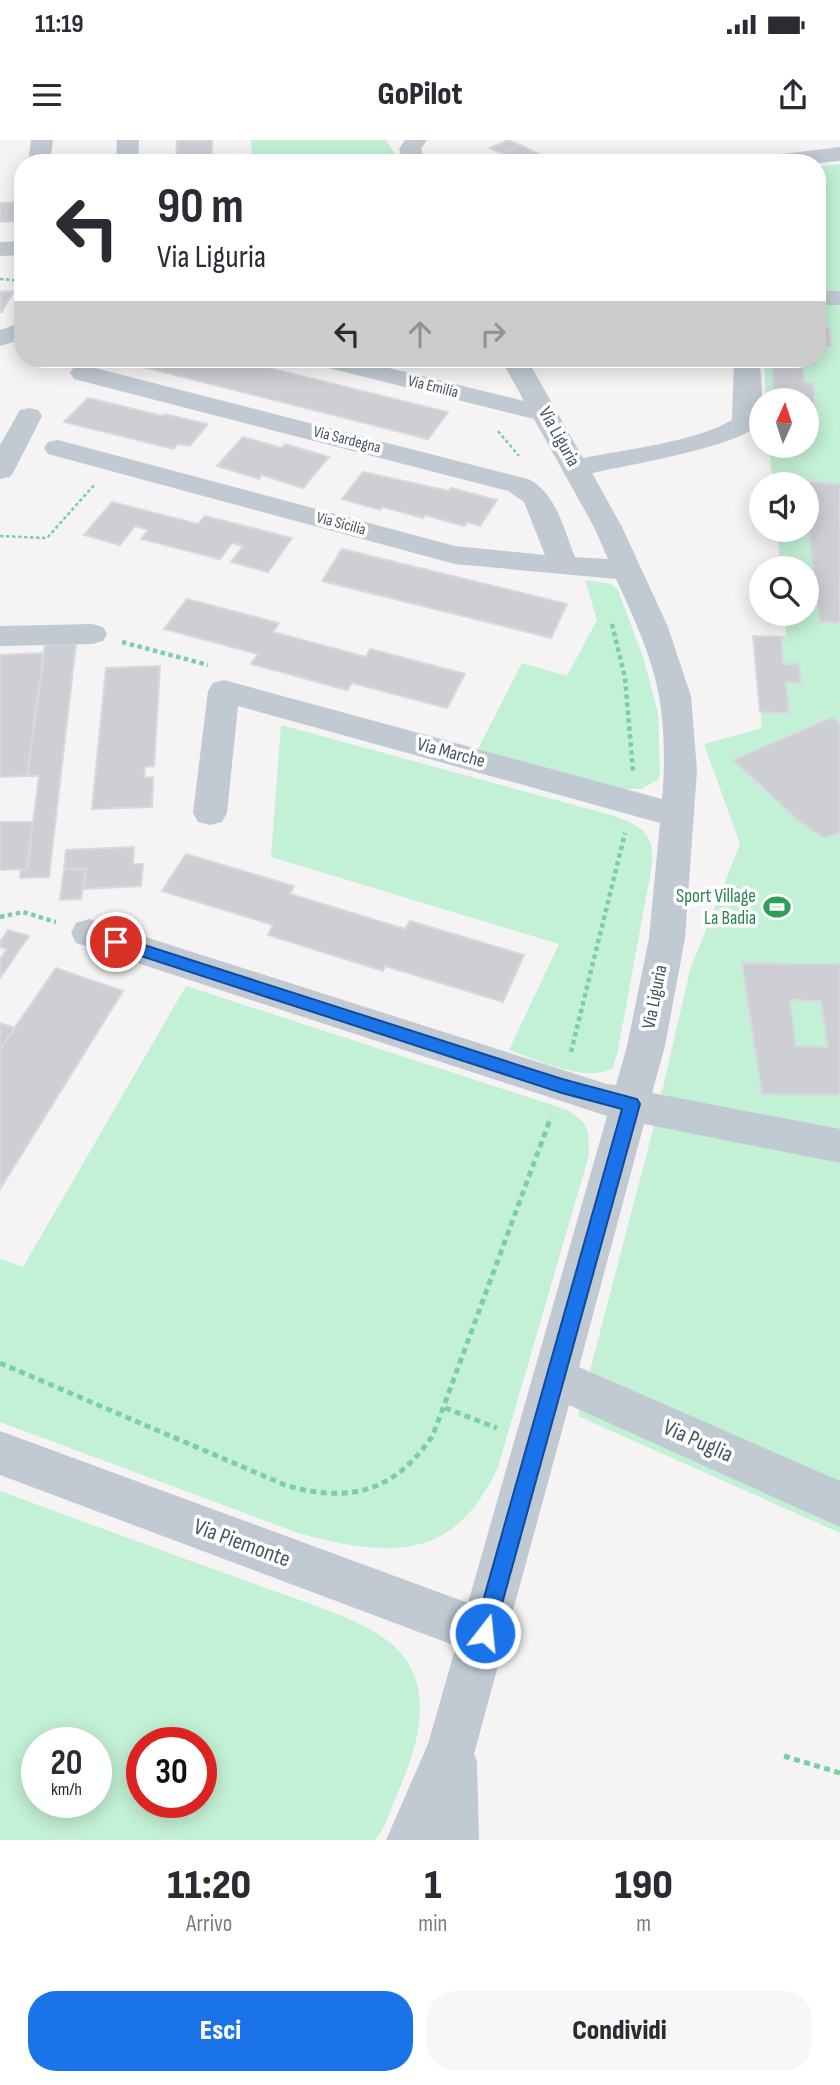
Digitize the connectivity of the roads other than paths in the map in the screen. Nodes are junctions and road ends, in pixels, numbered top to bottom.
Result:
1 (357, 368) edge
2 (519, 368) edge
3 (747, 368) edge
4 (83, 373) dead end
5 (546, 414) junction
6 (29, 416) dead end
7 (58, 448) dead end
8 (576, 468) junction
9 (0, 471) edge
10 (564, 566) junction
11 (628, 570) junction
12 (92, 634) road end
13 (0, 636) edge
14 (210, 813) dead end
15 (678, 816) junction
16 (89, 933) road end
17 (631, 1104) junction
18 (840, 1146) edge
19 (556, 1378) junction
20 (0, 1453) edge
21 (840, 1504) edge
22 (485, 1633) junction
23 (452, 1747) junction
24 (412, 1840) edge
25 (453, 1840) edge

1 - 5 street, Via Emilia
2 - 5 street, Via Liguria
3 - 8 street
4 - 10 street, Via Sardegna
5 - 8 street, Via Liguria
6 - 9 street
7 - 10 street, Via Sicilia
8 - 11 street, Via Liguria
10 - 11 street, Via Sicilia
11 - 15 street, Via Liguria
12 - 13 street
14 - 15 street, Via Marche
15 - 17 street, Via Liguria
16 - 17 street
17 - 18 street
17 - 19 street, Via Liguria
19 - 21 street, Via Puglia
19 - 22 street, Via Liguria
20 - 22 street, Via Piemonte
22 - 23 street, Via Liguria
23 - 24 street
23 - 25 street

